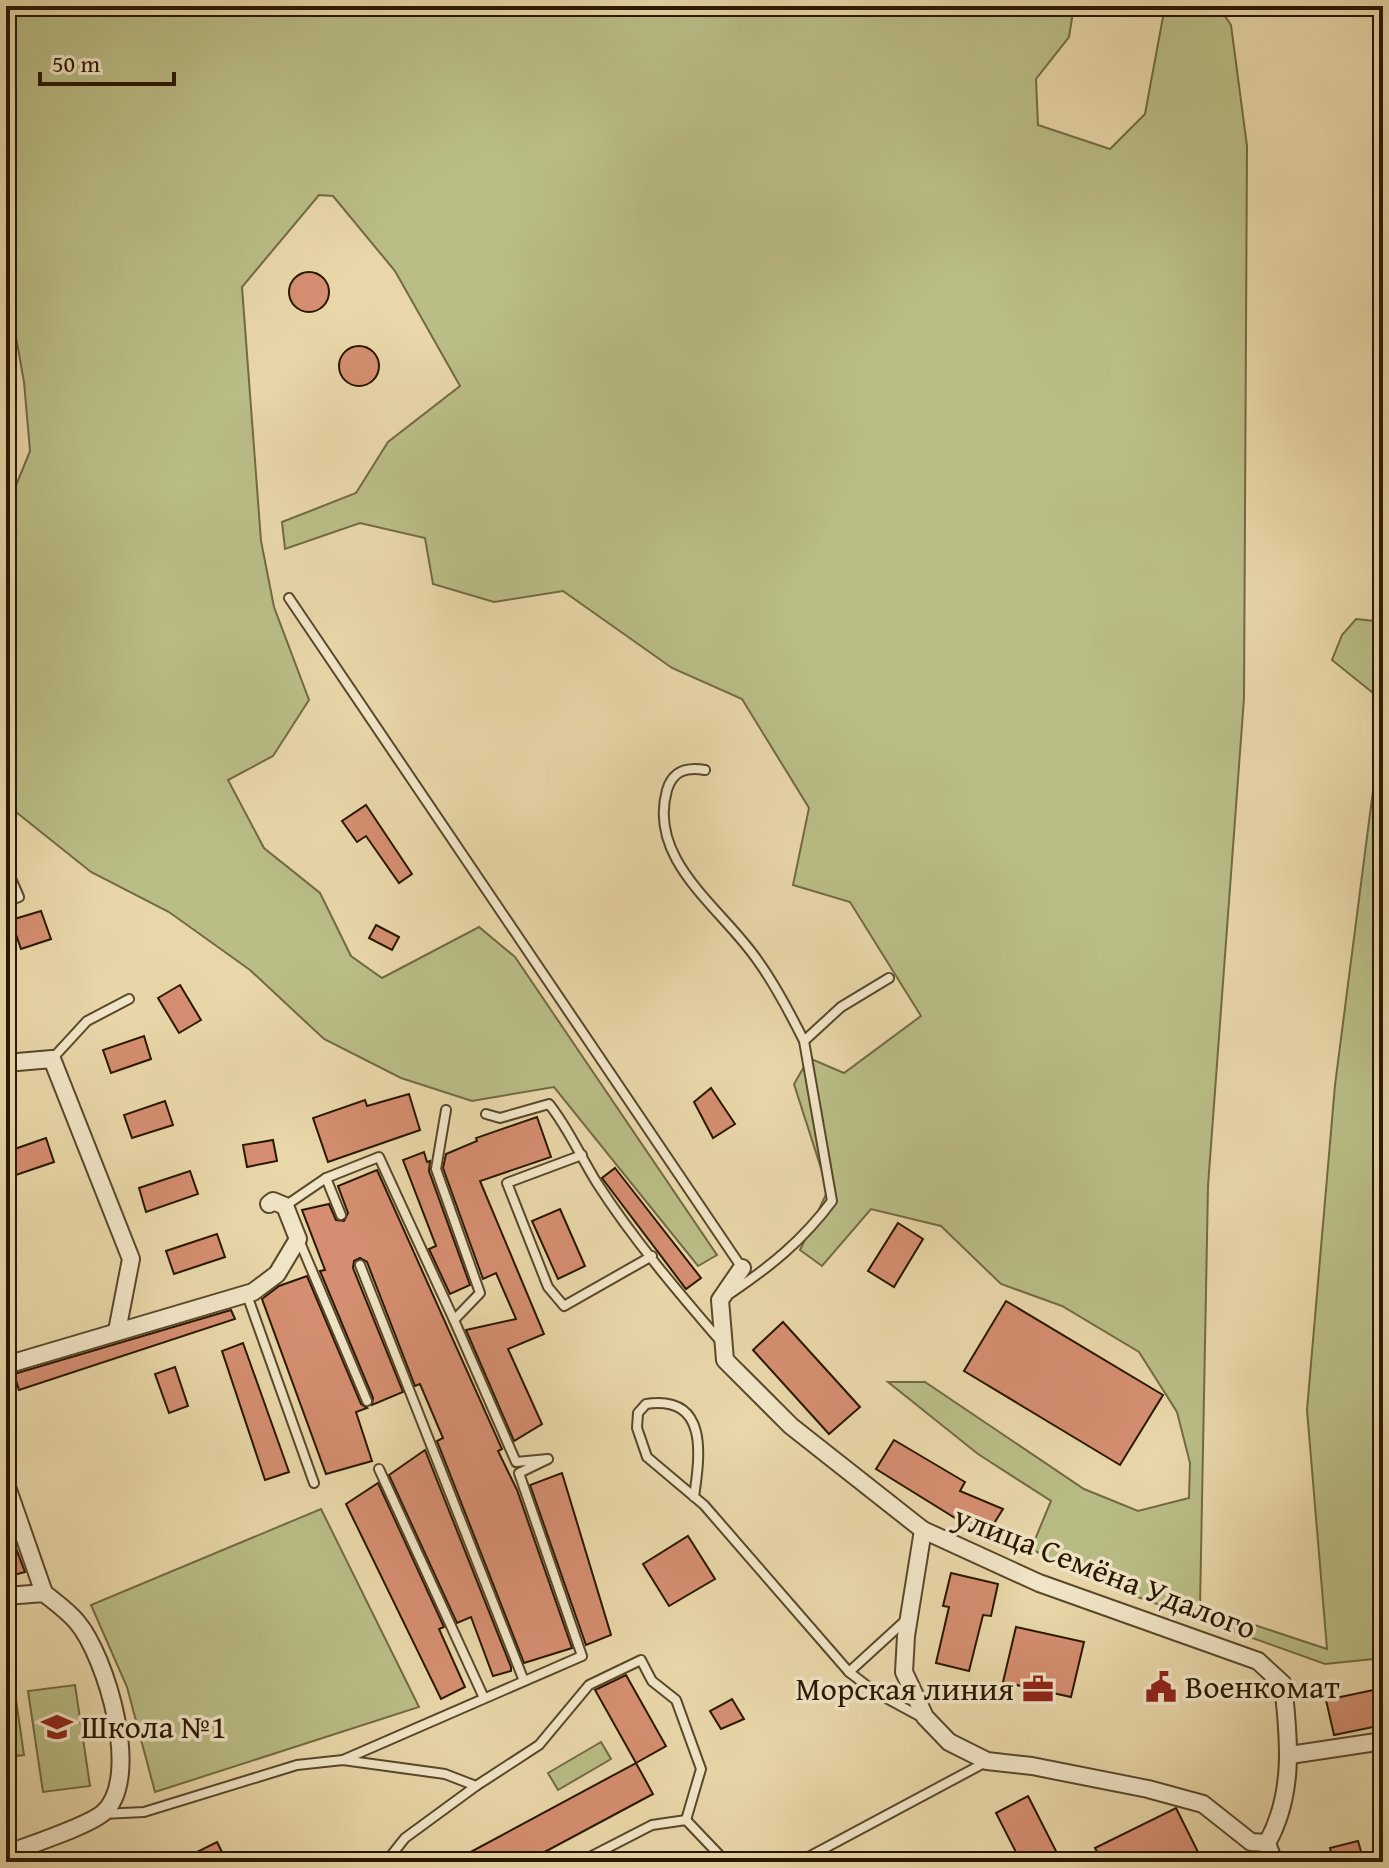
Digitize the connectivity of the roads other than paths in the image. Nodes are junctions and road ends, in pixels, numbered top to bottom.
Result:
1 (289, 598) dead end
2 (705, 770) dead end
3 (6, 867) edge
4 (6, 902) edge
5 (889, 978) dead end
6 (129, 999) dead end
7 (804, 1041) junction
8 (52, 1059) junction
9 (6, 1063) edge
10 (446, 1110) dead end
11 (486, 1114) dead end
12 (582, 1155) junction
13 (326, 1178) junction
14 (277, 1205) joint
15 (341, 1215) dead end
16 (298, 1239) junction
17 (652, 1256) junction
18 (360, 1265) dead end
19 (742, 1268) joint
20 (247, 1295) junction
21 (720, 1300) junction
22 (454, 1320) junction
23 (117, 1331) junction
24 (723, 1344) junction
25 (6, 1365) edge
26 (367, 1401) dead end
27 (379, 1469) dead end
28 (314, 1483) dead end
29 (6, 1484) edge
30 (694, 1497) junction
31 (923, 1530) junction
32 (44, 1593) junction
33 (6, 1596) edge
34 (908, 1618) junction
35 (849, 1672) junction
36 (524, 1681) junction
37 (484, 1698) junction
38 (930, 1722) junction
39 (1383, 1741) edge
40 (1290, 1755) junction
41 (343, 1760) junction
42 (987, 1761) junction
43 (476, 1786) junction
44 (102, 1814) junction
45 (686, 1820) junction
46 (1267, 1843) junction
47 (6, 1854) edge
48 (386, 1862) edge
49 (580, 1862) edge
50 (726, 1862) edge
51 (799, 1862) edge
52 (1274, 1862) edge

1 - 19 lane
2 - 7 lane
3 - 4 lane
5 - 7 lane
6 - 8 lane
7 - 21 lane
8 - 9 street
8 - 23 street
10 - 22 lane
11 - 12 lane
12 - 17 lane
12 - 17 lane
13 - 14 lane
13 - 15 lane
13 - 22 lane
14 - 16 street
16 - 20 street
16 - 26 lane
17 - 24 lane
18 - 36 lane
19 - 21 street
20 - 23 street
20 - 28 lane
21 - 24 street, улица Семёна Удалого
22 - 36 lane
23 - 25 street
24 - 31 street, улица Семёна Удалого
27 - 37 lane
29 - 32 street
30 - 30 lane
30 - 35 lane
31 - 34 street, улица Семёна Удалого
31 - 40 street, улица Семёна Удалого
32 - 33 street
32 - 44 street
34 - 35 lane
34 - 38 street, улица Семёна Удалого
35 - 38 lane
36 - 37 lane
37 - 41 lane
38 - 42 street, улица Семёна Удалого
39 - 40 street
40 - 46 street, улица Семёна Удалого
41 - 43 lane
41 - 44 lane
42 - 46 street
42 - 51 lane
43 - 45 lane
43 - 48 lane
44 - 47 street
45 - 49 lane
45 - 50 lane
46 - 52 street

